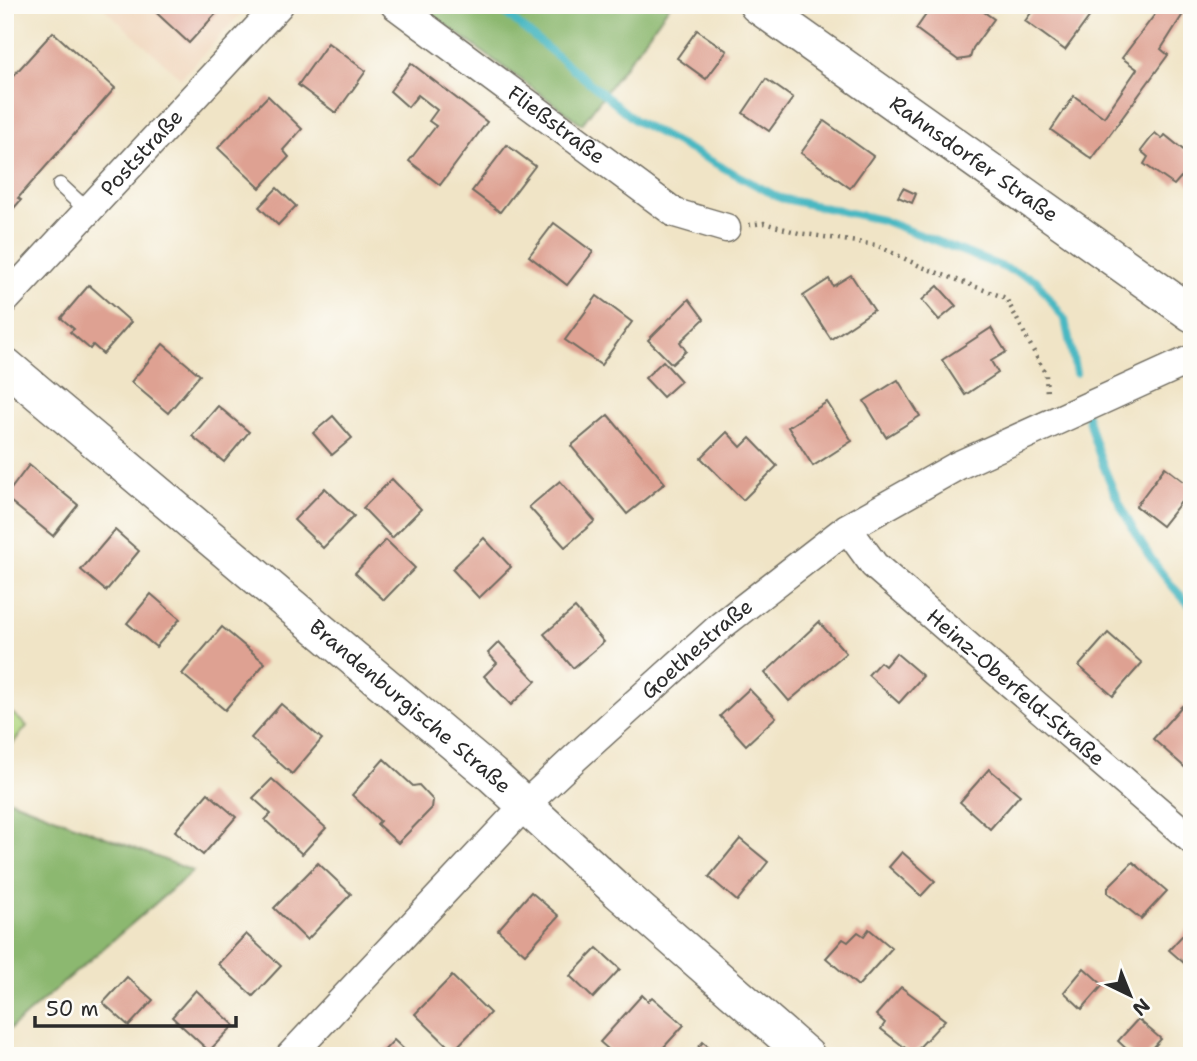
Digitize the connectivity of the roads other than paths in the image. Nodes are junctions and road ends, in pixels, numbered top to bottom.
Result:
1 (279, 5) edge
2 (395, 5) edge
3 (757, 5) edge
4 (60, 185) dead end
5 (88, 211) junction
6 (726, 228) road end
7 (5, 300) edge
8 (1192, 314) edge
9 (1192, 359) edge
10 (5, 365) edge
11 (847, 528) junction
12 (525, 805) junction
13 (1192, 840) edge
14 (290, 1056) edge
15 (807, 1056) edge

1 - 5 street, Poststraße
2 - 6 street, Fließstraße
3 - 8 street, Rahnsdorfer Straße
4 - 5 lane
5 - 7 street, Poststraße
9 - 11 street, Goethestraße
10 - 12 street, Brandenburgische Straße
11 - 12 street, Goethestraße
11 - 13 street, Heinz-Oberfeld-Straße
12 - 14 street, Goethestraße
12 - 15 street, Brandenburgische Straße

